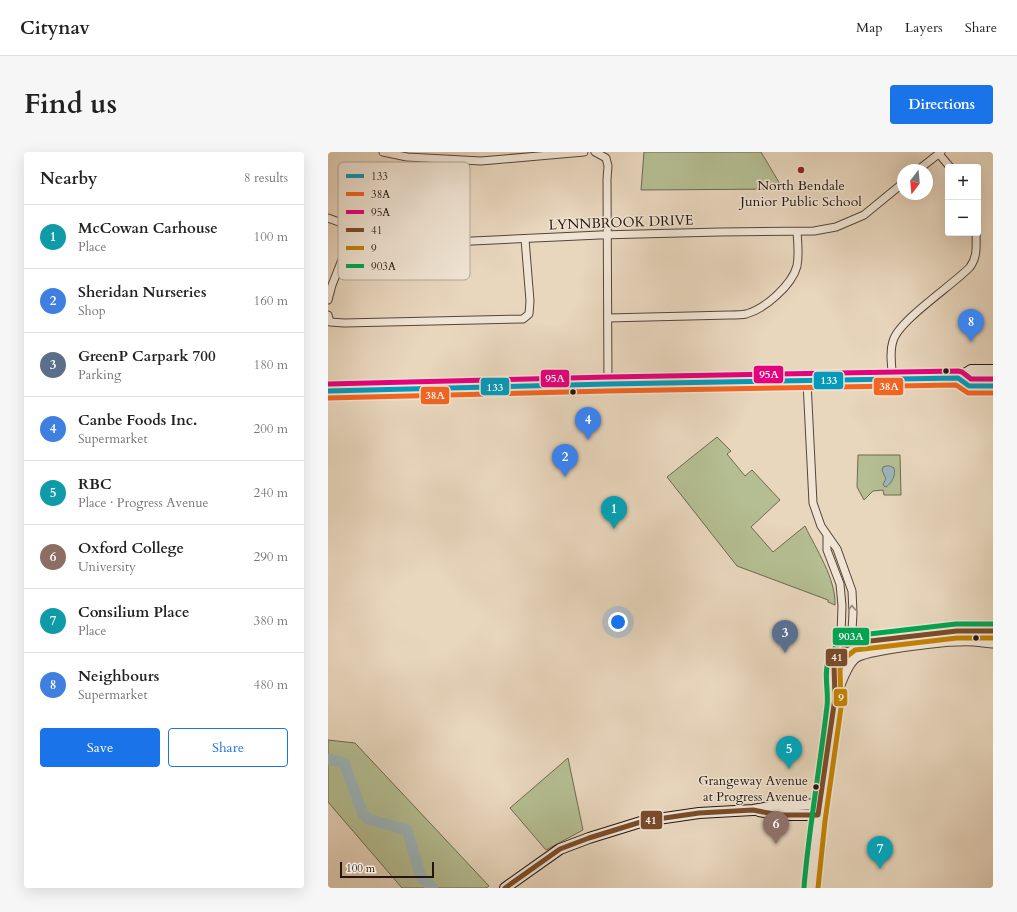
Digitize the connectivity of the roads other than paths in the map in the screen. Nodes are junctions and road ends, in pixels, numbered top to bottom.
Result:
1 (383, 152) edge
2 (584, 152) edge
3 (595, 152) edge
4 (940, 153) edge
5 (926, 164) edge
6 (948, 164) edge
7 (897, 188) edge
8 (328, 218) edge
9 (338, 221) edge
10 (797, 232) junction
11 (608, 235) junction
12 (976, 236) edge
13 (525, 239) junction
14 (470, 241) edge
15 (338, 270) edge
16 (328, 300) edge
17 (328, 315) edge
18 (608, 318) junction
19 (993, 370) edge
20 (958, 378) junction
21 (893, 380) junction
22 (807, 382) junction
23 (608, 384) junction
24 (993, 386) edge
25 (328, 391) edge
26 (827, 536) junction
27 (993, 631) edge
28 (944, 632) junction
29 (889, 639) junction
30 (946, 642) junction
31 (993, 643) edge
32 (846, 646) junction
33 (890, 649) junction
34 (855, 658) junction
35 (835, 698) junction
36 (821, 804) junction
37 (753, 810) junction
38 (818, 816) junction
39 (505, 888) edge
40 (811, 888) edge

1 - 2 street
3 - 11 street
4 - 5 street
4 - 6 street
7 - 10 street, LYNNBROOK DRIVE
8 - 9 street, LYNNBROOK DRIVE
10 - 11 street, LYNNBROOK DRIVE
10 - 18 street
11 - 13 street, LYNNBROOK DRIVE
11 - 18 street
12 - 21 street
13 - 14 street, LYNNBROOK DRIVE
13 - 17 street
15 - 16 street
18 - 23 street
19 - 20 main road
20 - 21 main road
20 - 24 main road
21 - 22 main road
22 - 23 main road
22 - 26 street
23 - 25 main road
26 - 32 street
32 -> 26 street
27 - 28 street
28 - 29 street
28 - 30 street
29 - 32 street
29 - 33 street
30 - 31 street
30 - 33 street
32 - 34 street
32 - 35 street
33 - 34 street
34 - 35 street
35 - 36 street
36 - 37 main road
36 - 38 street
37 - 38 main road
37 - 39 main road
38 - 40 street

